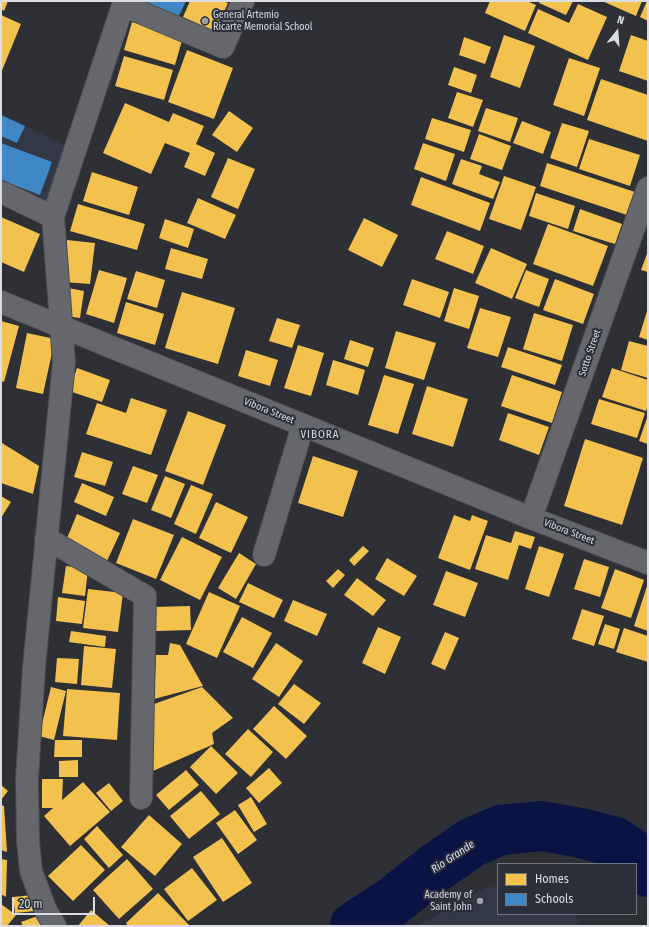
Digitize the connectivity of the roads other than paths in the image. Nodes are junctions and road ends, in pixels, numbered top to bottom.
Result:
1 (243, 1) edge
2 (648, 188) edge
3 (1, 192) edge
4 (52, 217) junction
5 (1, 302) edge
6 (62, 327) junction
7 (303, 425) junction
8 (531, 518) junction
9 (46, 538) junction
10 (264, 555) dead end
11 (648, 563) edge
12 (141, 798) dead end
13 (55, 926) edge

1 - 4 street
2 - 8 street, Sotto Street
3 - 4 street
4 - 6 street
5 - 6 street, Vibora Street
6 - 7 street, Vibora Street
6 - 9 street
7 - 8 street, Vibora Street
7 - 10 street
8 - 11 street, Vibora Street
9 - 12 street
9 - 13 street

